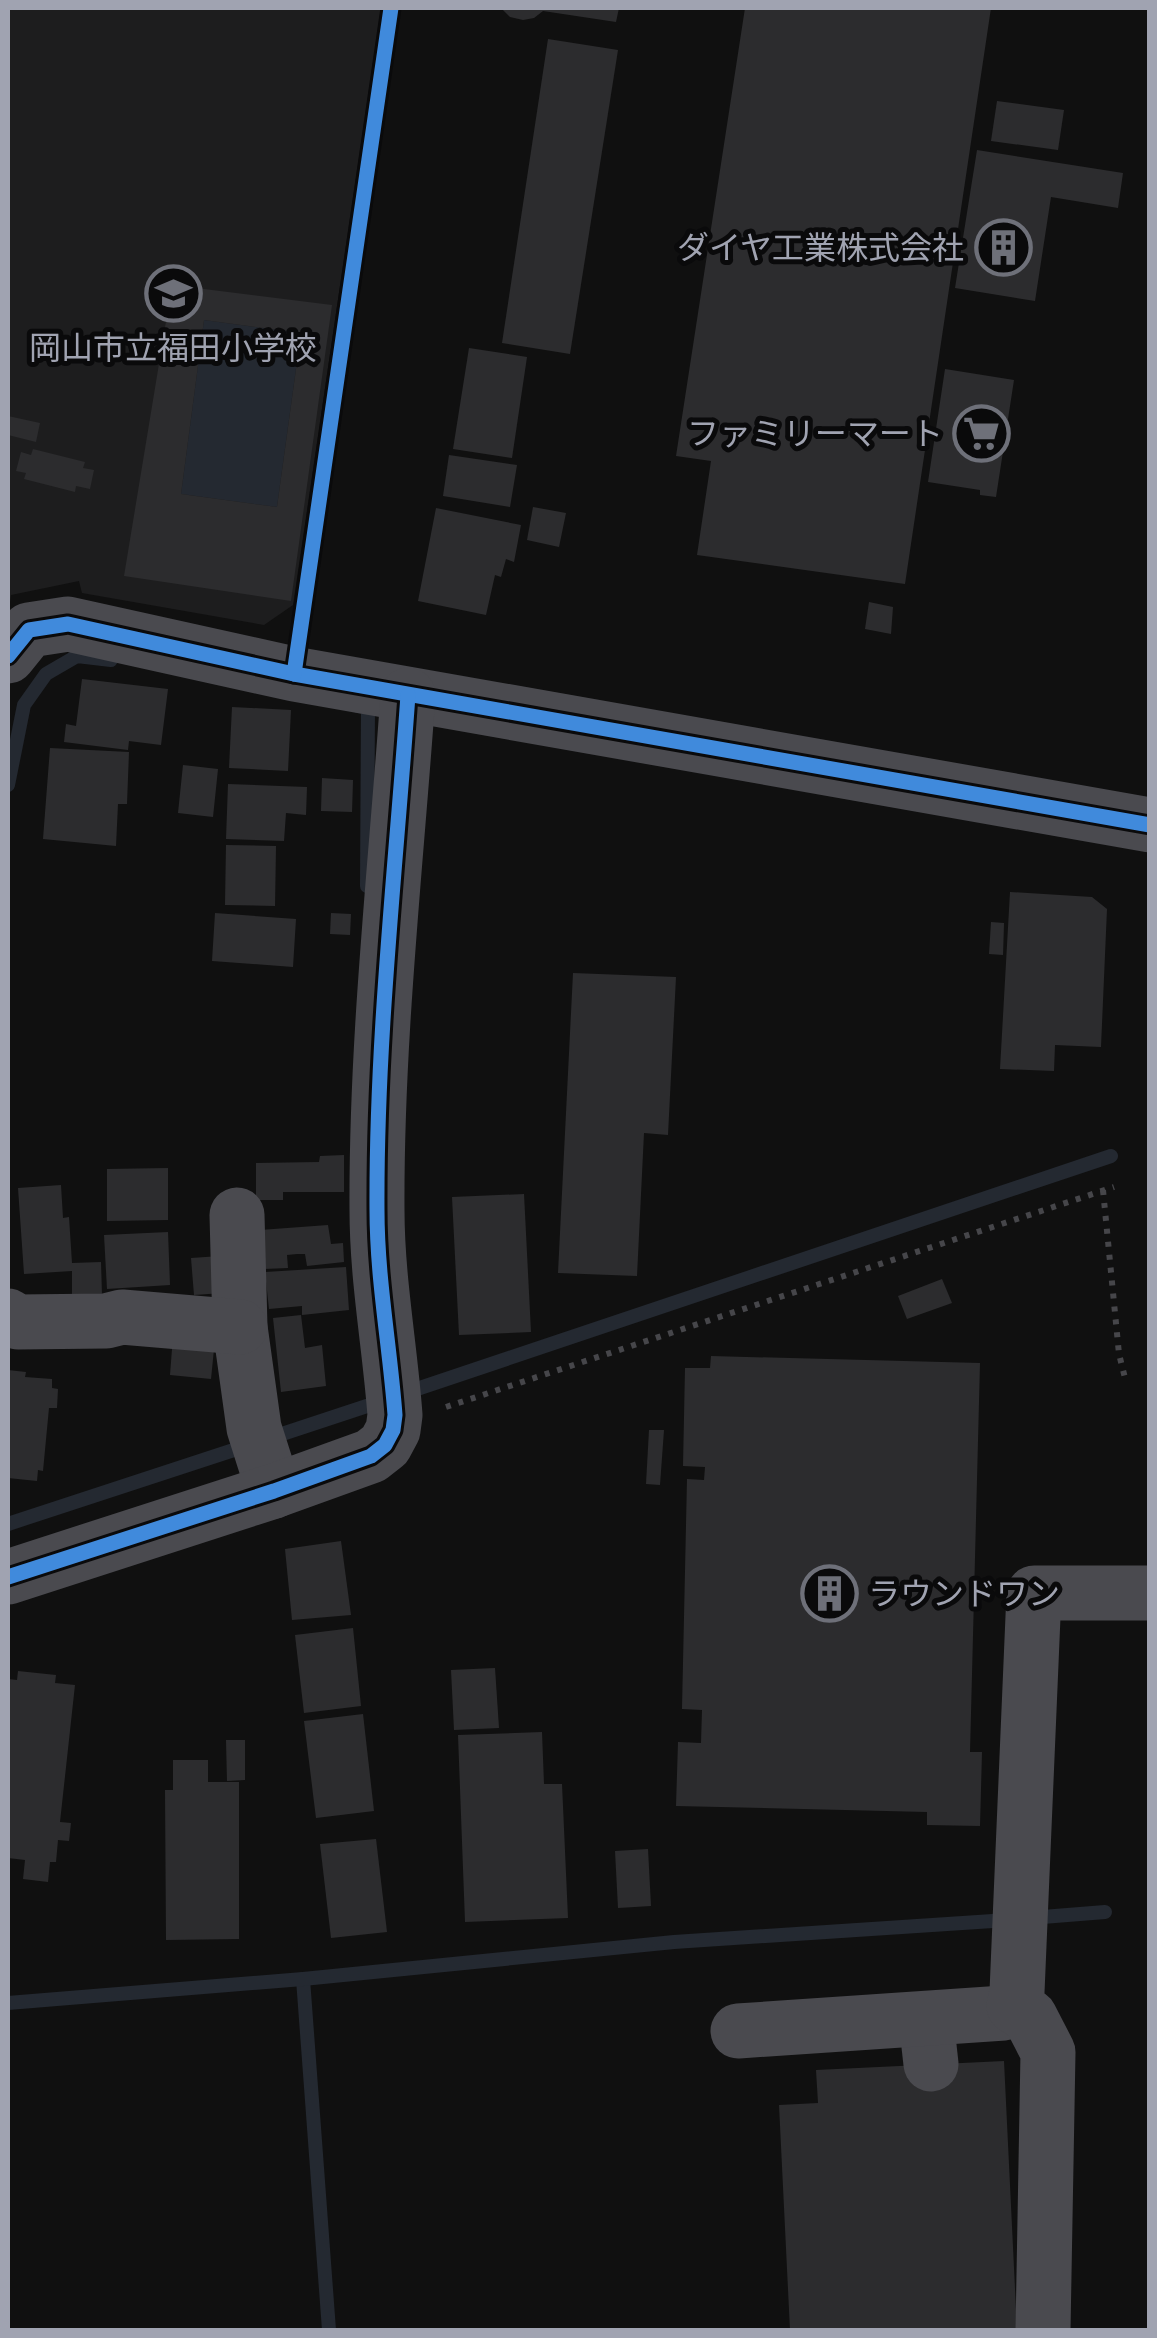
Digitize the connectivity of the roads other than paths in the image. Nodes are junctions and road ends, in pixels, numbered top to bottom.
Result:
1 (8, 656) edge
2 (408, 695) junction
3 (1150, 825) edge
4 (236, 1214) dead end
5 (8, 1316) edge
6 (240, 1328) junction
7 (264, 1459) junction
8 (8, 1577) edge
9 (1150, 1593) edge
10 (1016, 1981) junction
11 (738, 2031) dead end
12 (1042, 2330) edge

1 - 2 street
2 - 3 street
2 - 7 street
4 - 6 street
5 - 6 street
6 - 7 street
7 - 8 street
9 - 10 street
10 - 11 street
10 - 12 street

